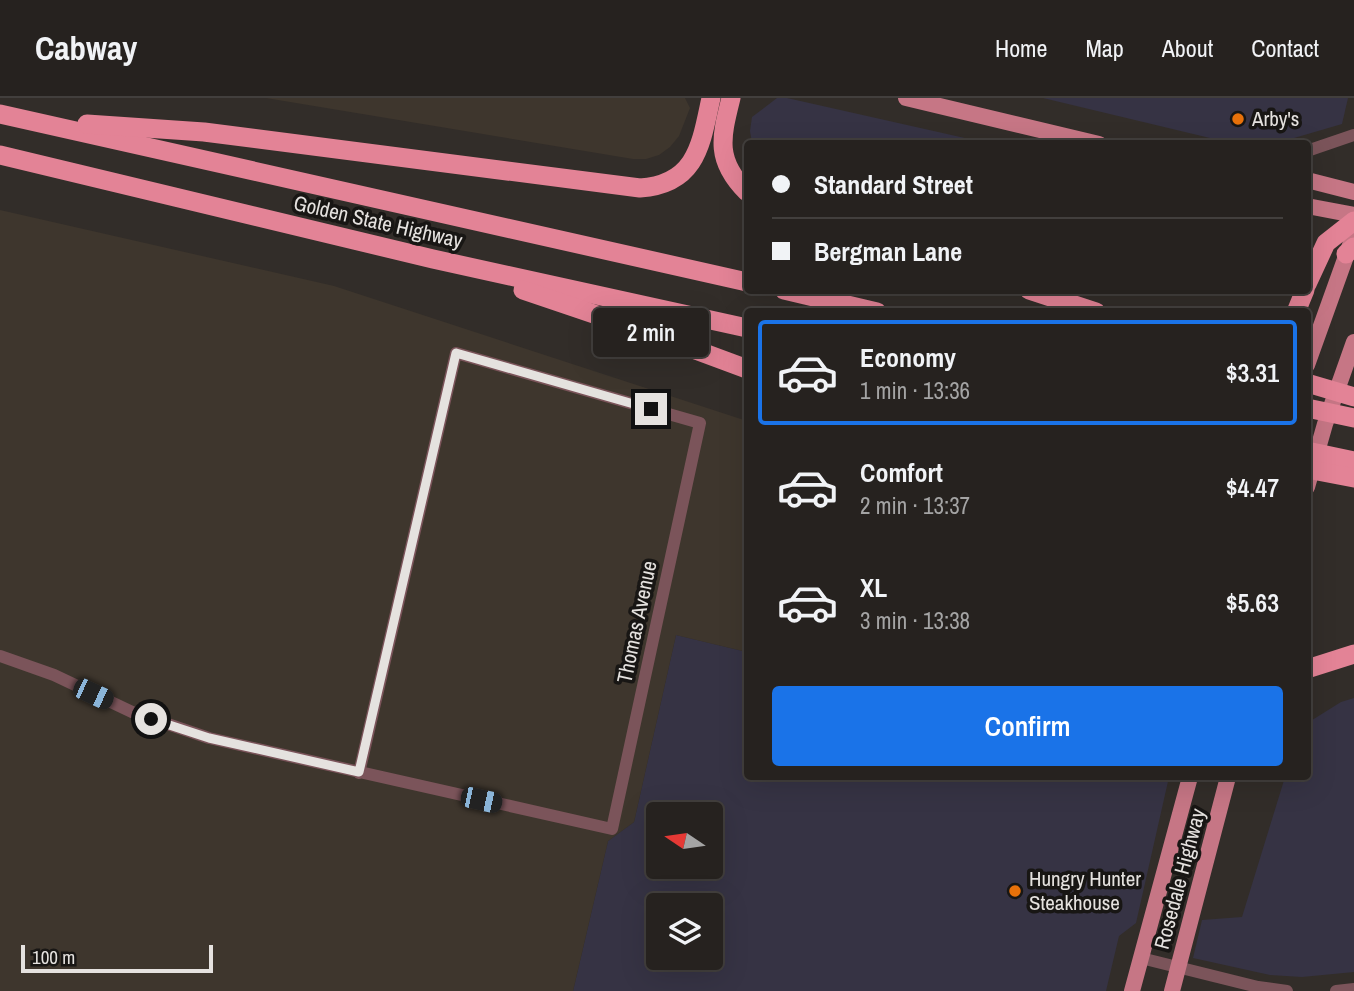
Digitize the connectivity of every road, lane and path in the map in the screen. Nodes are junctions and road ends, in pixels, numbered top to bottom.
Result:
1 (711, 98) edge
2 (731, 98) edge
3 (906, 98) edge
4 (0, 114) edge
5 (24, 119) junction
6 (1354, 135) edge
7 (1082, 140) edge
8 (1311, 149) edge
9 (7, 156) edge
10 (1311, 181) edge
11 (744, 188) edge
12 (1354, 192) edge
13 (1311, 207) edge
14 (1354, 215) edge
15 (1354, 221) edge
16 (1354, 234) edge
17 (1350, 251) edge
18 (433, 259) junction
19 (1311, 275) edge
20 (744, 281) edge
21 (801, 294) edge
22 (1041, 294) edge
23 (860, 308) edge
24 (1084, 308) edge
25 (744, 327) edge
26 (1354, 342) edge
27 (1311, 354) edge
28 (744, 368) edge
29 (1311, 384) edge
30 (1354, 397) edge
31 (1311, 409) edge
32 (1354, 418) edge
33 (1311, 452) edge
34 (1354, 461) edge
35 (1311, 470) edge
36 (1311, 473) edge
37 (1354, 478) edge
38 (1354, 654) edge
39 (0, 656) edge
40 (1311, 668) edge
41 (359, 772) junction
42 (1189, 780) edge
43 (1227, 780) edge
44 (1141, 958) junction
45 (1178, 967) junction
46 (1354, 989) edge
47 (1132, 991) edge
48 (1172, 991) edge
49 (1287, 991) edge
50 (1336, 991) edge

1 - 5 highway
2 - 11 highway
3 - 7 main road
4 - 5 highway, Golden State Highway
5 - 20 highway, Golden State Highway
6 - 8 street
9 - 18 highway, Golden State Highway
10 - 12 main road
13 - 14 main road
15 - 19 highway
16 - 17 main road
17 - 27 main road
18 - 25 highway, Golden State Highway
18 - 28 highway
21 - 23 highway
22 - 24 highway
26 - 36 main road
29 - 30 highway, bridge
31 - 32 highway, bridge
33 - 34 highway, bridge
35 - 37 highway, bridge
38 - 40 highway
39 - 41 street
41 - 41 street, Thomas Avenue
42 - 44 main road, Rosedale Highway
43 - 45 main road, Rosedale Highway
44 - 45 street
44 - 47 main road, Rosedale Highway
45 - 48 main road, Rosedale Highway
45 - 49 street
46 - 50 street

